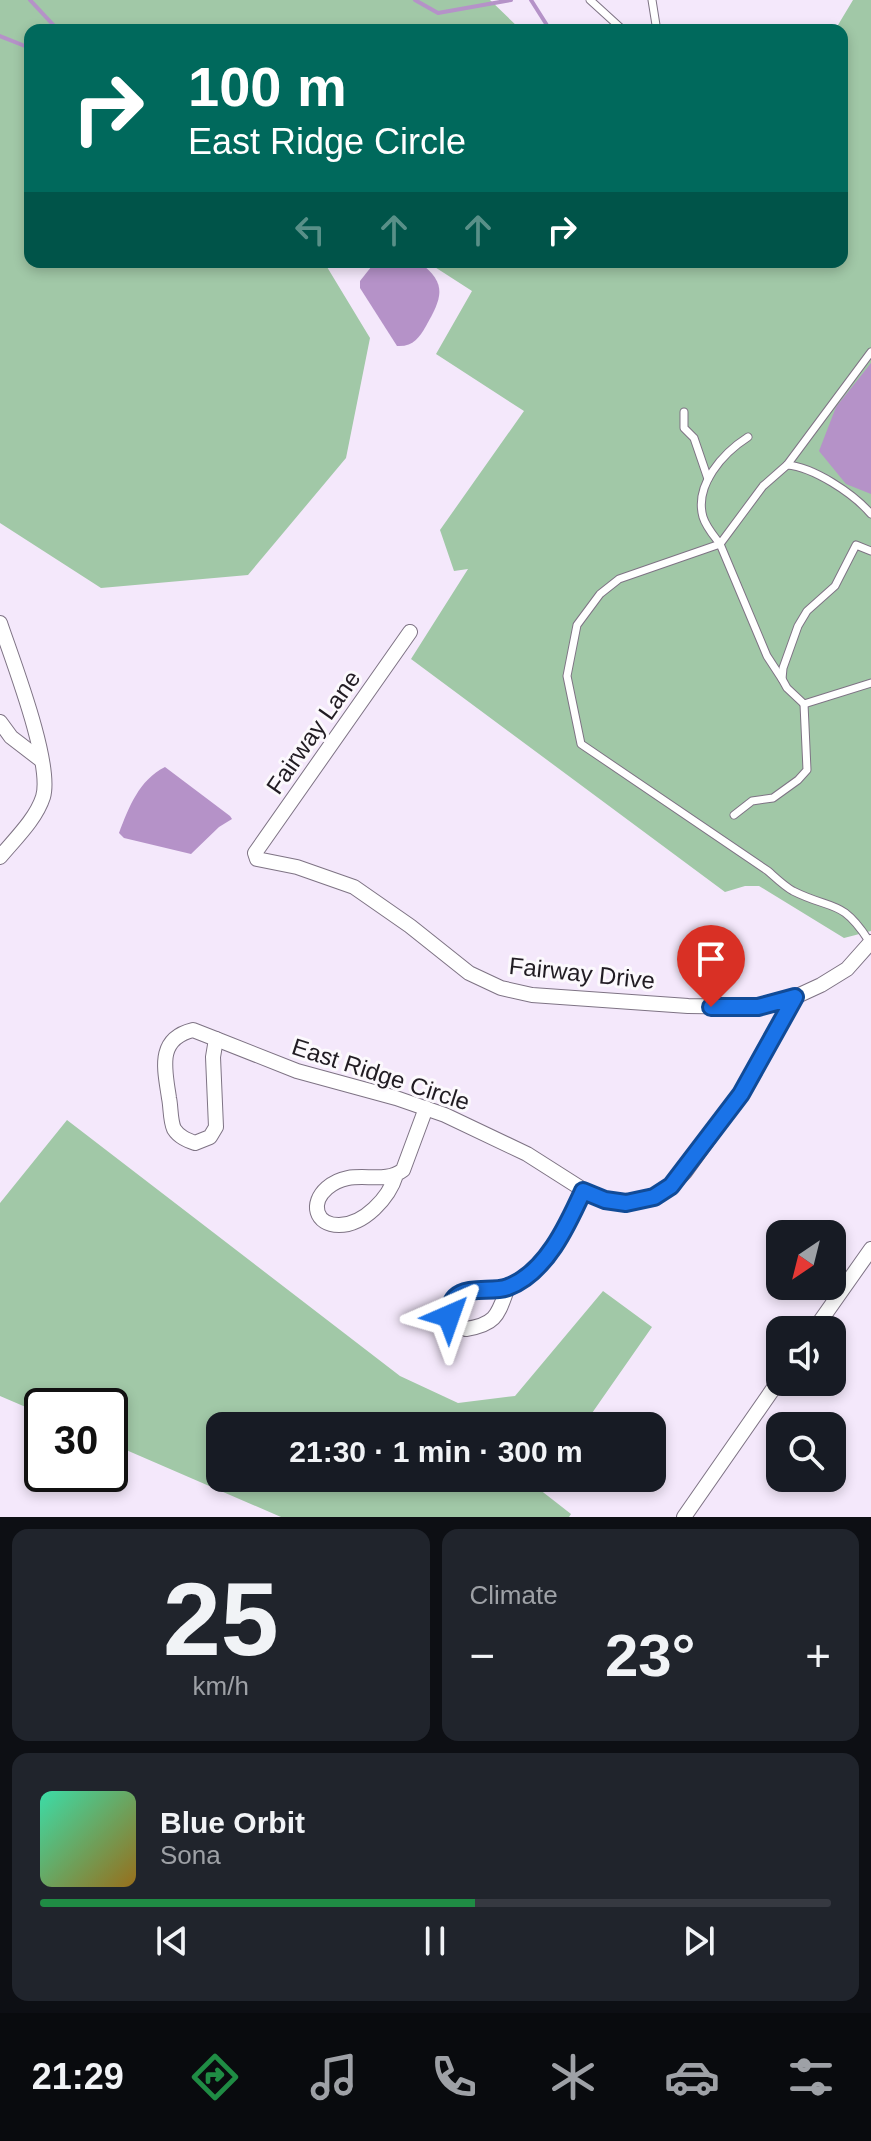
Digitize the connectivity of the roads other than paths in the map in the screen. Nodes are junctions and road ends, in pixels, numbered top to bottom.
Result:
1 (590, 0) edge
2 (652, 0) edge
3 (616, 24) edge
4 (656, 24) edge
5 (871, 352) edge
6 (684, 412) dead end
7 (748, 437) dead end
8 (787, 465) junction
9 (708, 479) junction
10 (871, 514) edge
11 (720, 544) junction
12 (871, 551) edge
13 (0, 623) edge
14 (410, 632) dead end
15 (782, 679) junction
16 (871, 683) edge
17 (804, 704) junction
18 (0, 722) edge
19 (41, 760) junction
20 (734, 815) dead end
21 (0, 857) edge
22 (256, 858) joint
23 (870, 942) edge
24 (865, 960) edge
25 (795, 997) junction
26 (216, 1039) junction
27 (426, 1108) junction
28 (396, 1175) junction
29 (583, 1191) junction
30 (871, 1249) edge
31 (508, 1287) dead end
32 (824, 1316) edge
33 (768, 1396) edge
34 (684, 1517) edge

1 - 3 lane
2 - 4 lane
5 - 8 lane
6 - 9 lane
7 - 9 lane
8 - 10 lane
8 - 11 lane
9 - 11 lane
11 - 15 lane
11 - 23 lane
12 - 15 lane
13 - 19 street
14 - 22 street, Fairway Lane
15 - 17 lane
16 - 17 lane
17 - 20 lane
18 - 19 street
19 - 21 street
22 - 25 street, Fairway Drive
23 - 24 street
24 - 25 street, Fairway Drive
25 - 29 street, East Ridge Circle
26 - 26 street, East Ridge Circle
26 - 27 street, East Ridge Circle
27 - 28 street
27 - 29 street, East Ridge Circle
28 - 28 street
29 - 31 street
30 - 32 street
33 - 34 street

